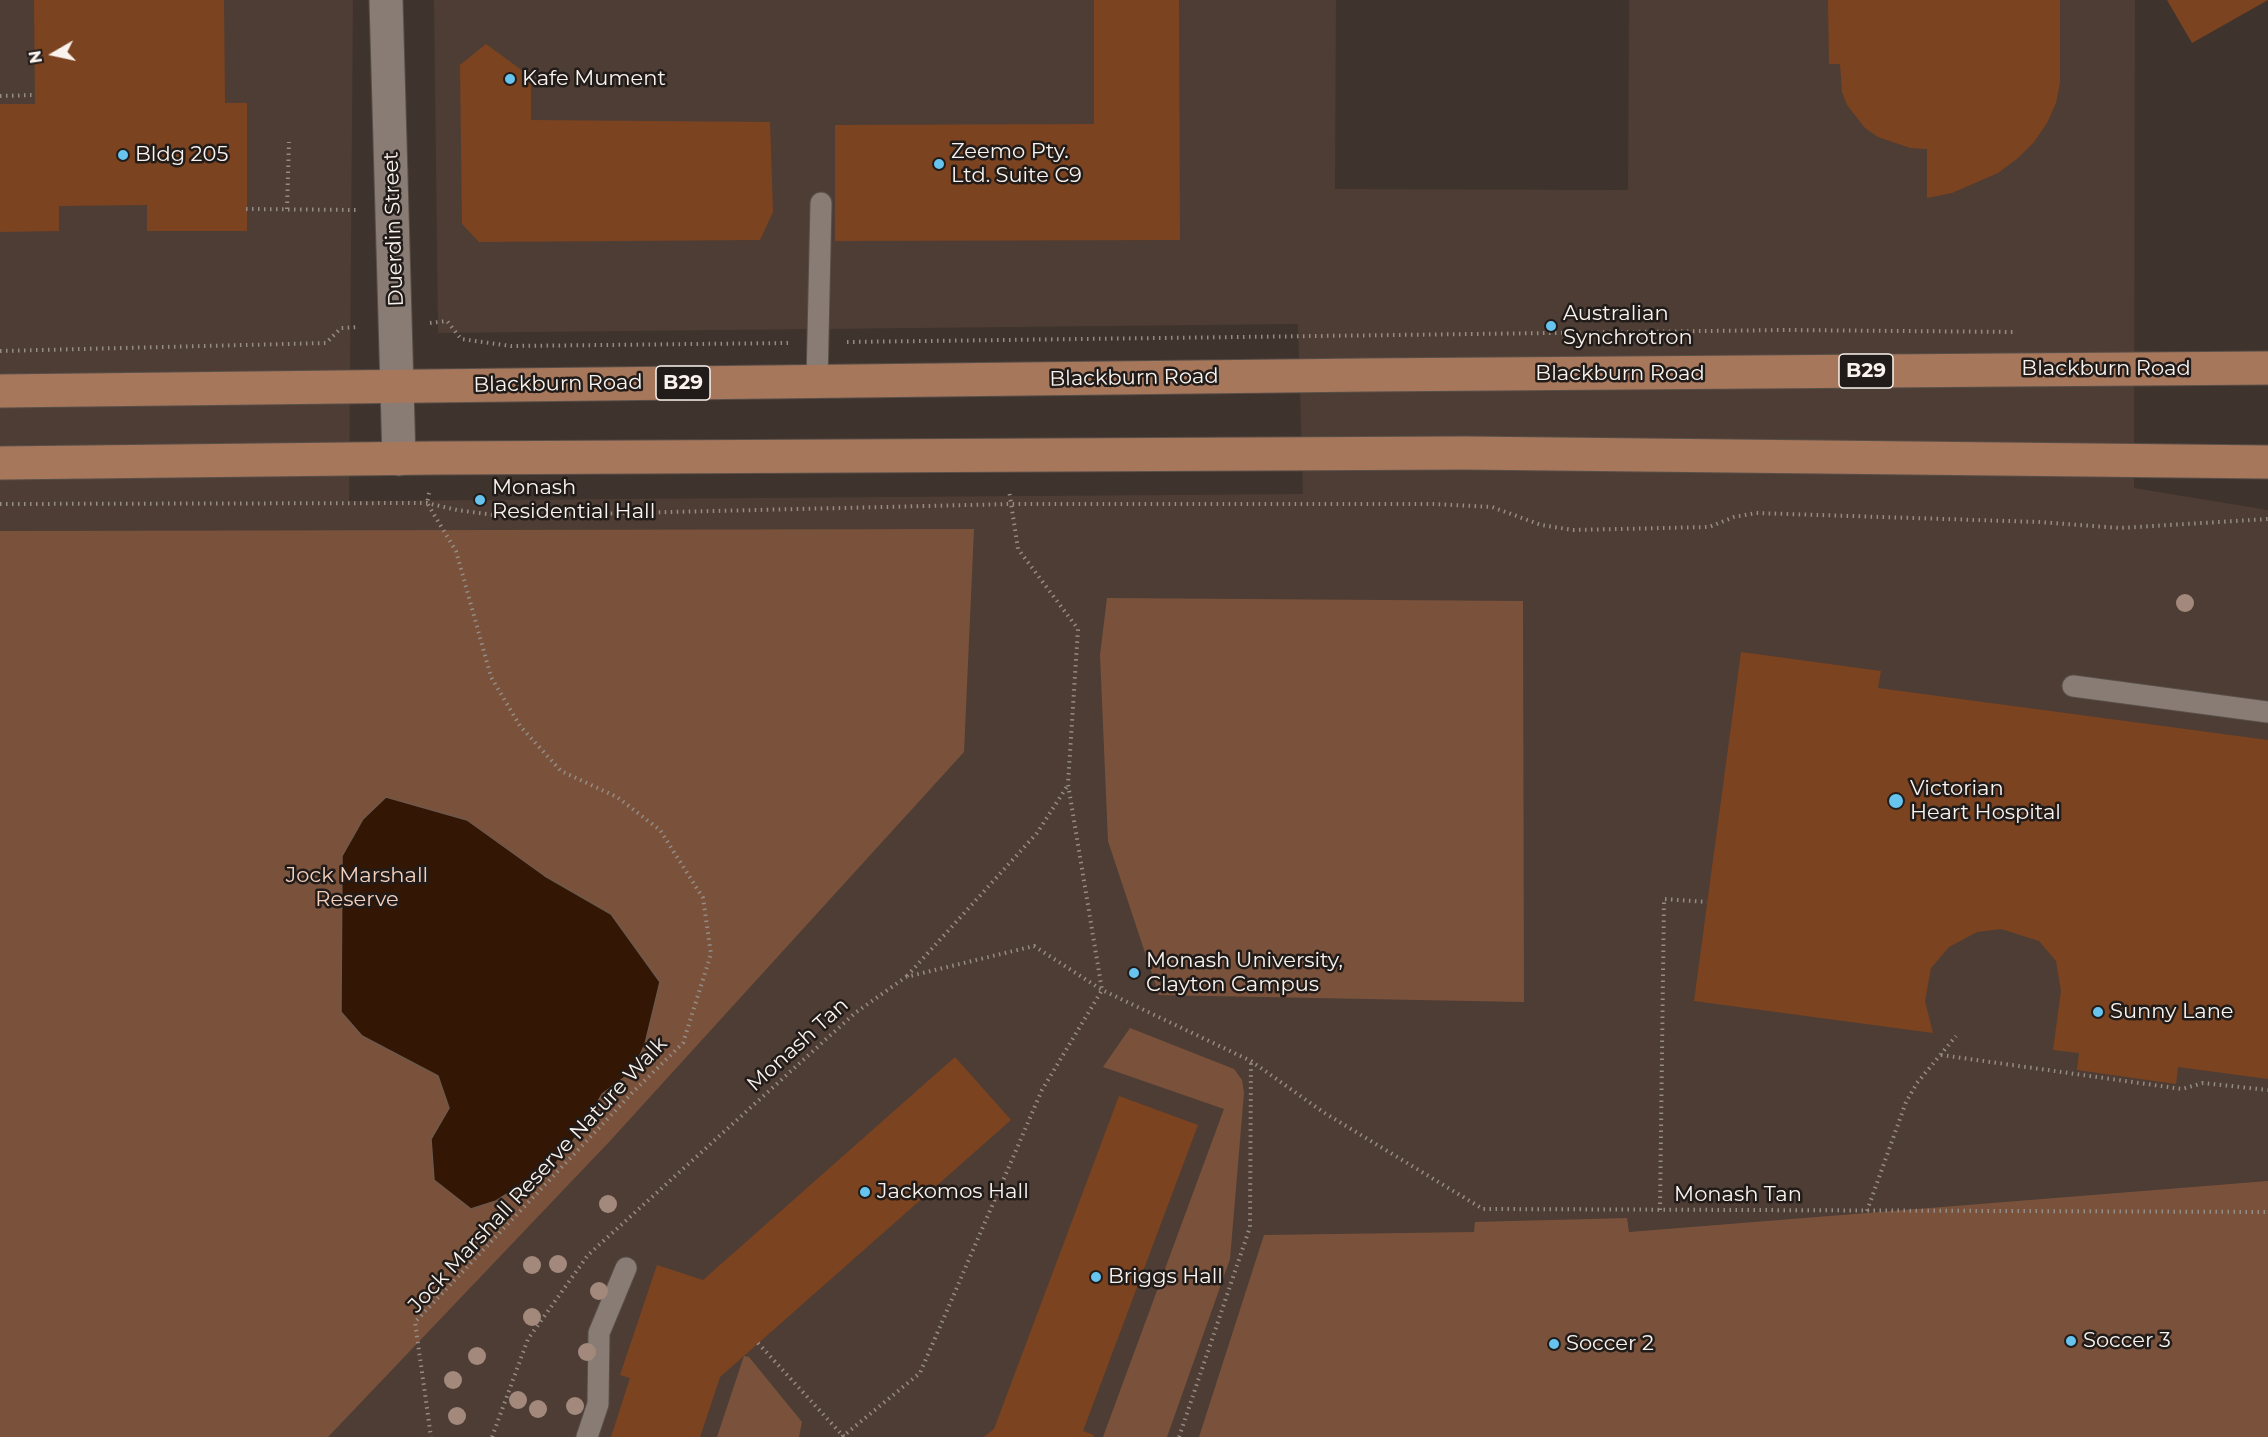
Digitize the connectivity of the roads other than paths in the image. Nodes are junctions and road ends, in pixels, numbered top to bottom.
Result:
1 (386, 0) edge
2 (821, 203) dead end
3 (2268, 368) edge
4 (817, 382) junction
5 (398, 386) junction
6 (0, 391) edge
7 (399, 459) junction
8 (2268, 462) edge
9 (0, 463) edge
10 (2073, 686) dead end
11 (2268, 712) edge
12 (626, 1268) dead end
13 (587, 1437) edge

1 - 5 street, Duerdin Street
2 - 4 lane
3 - 4 main road, Blackburn Road / B29
4 - 5 main road, Blackburn Road / B29
5 - 6 main road, Blackburn Road / B29
5 - 7 street, Duerdin Street
7 - 8 main road
7 - 9 main road
10 - 11 lane
12 - 13 lane

